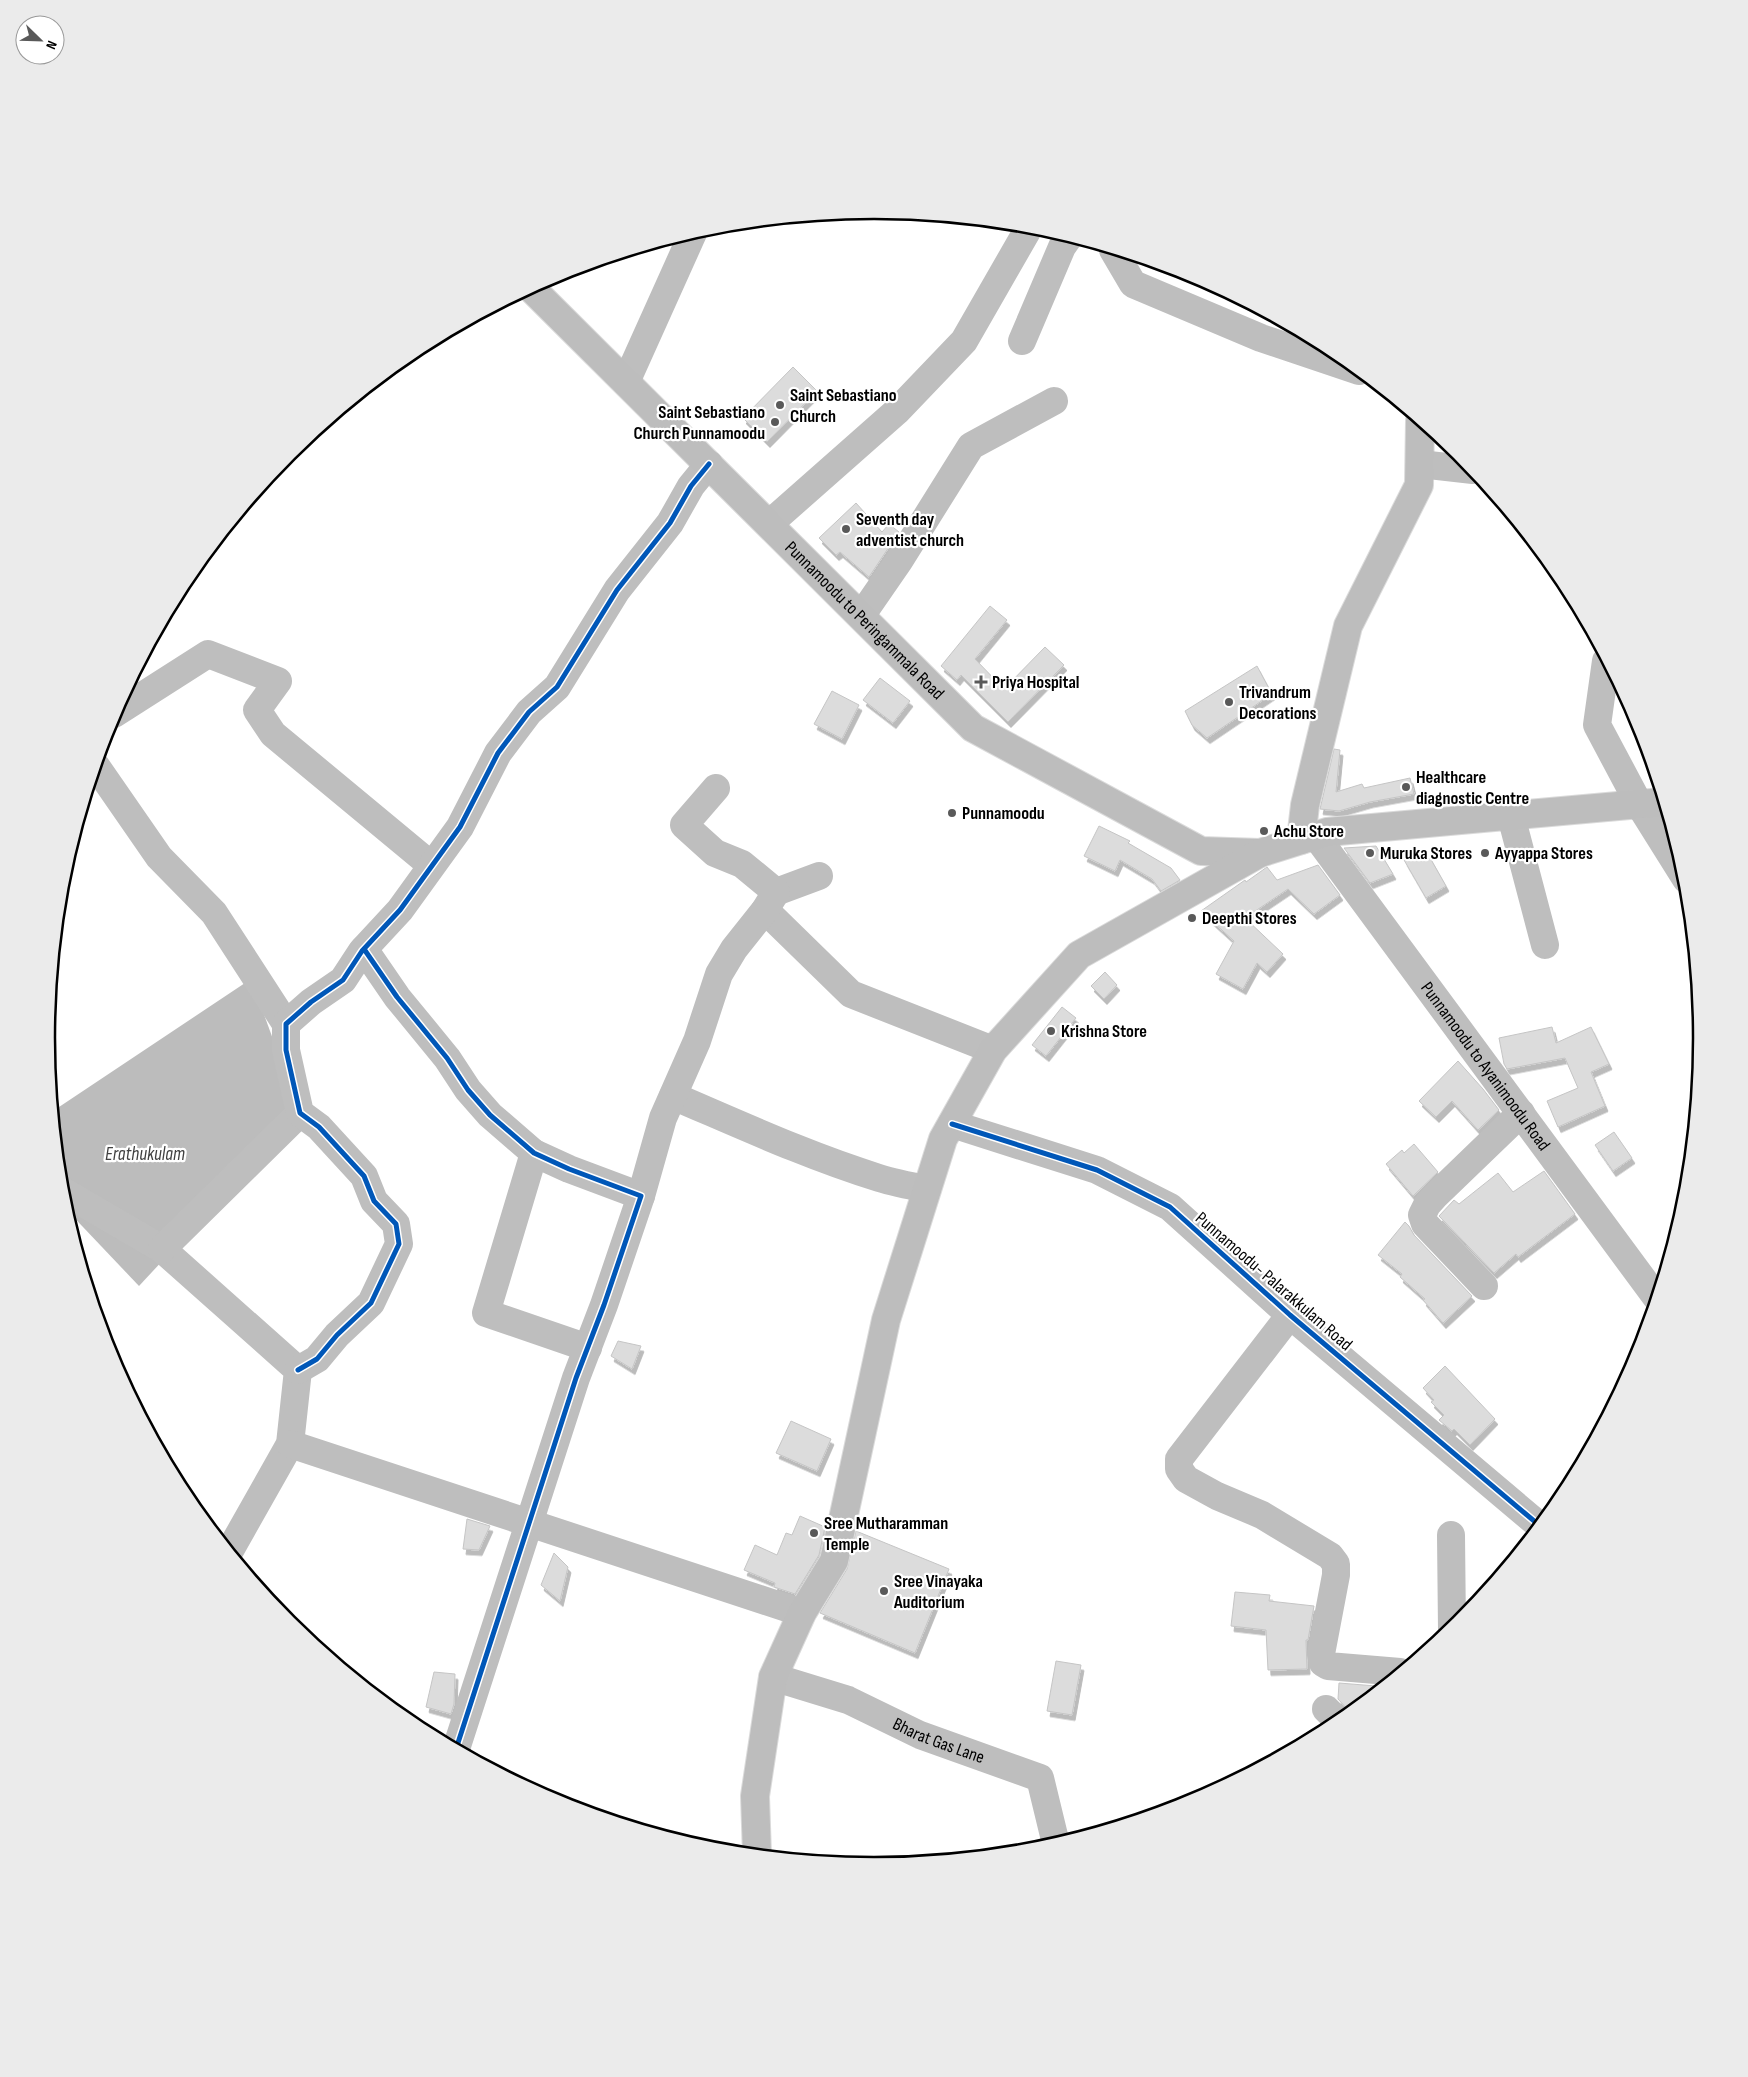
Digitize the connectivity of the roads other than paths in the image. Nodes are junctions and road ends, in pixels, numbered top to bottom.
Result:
1 (1026, 234) edge
2 (690, 241) edge
3 (1065, 242) edge
4 (1117, 257) edge
5 (536, 293) edge
6 (1022, 341) dead end
7 (1337, 364) edge
8 (626, 382) junction
9 (1054, 401) dead end
10 (1420, 429) edge
11 (709, 464) junction
12 (1420, 464) junction
13 (1462, 469) edge
14 (769, 524) junction
15 (861, 616) junction
16 (1605, 668) edge
17 (125, 707) edge
18 (99, 771) edge
19 (716, 788) dead end
20 (1651, 803) edge
21 (1511, 816) junction
22 (1309, 838) junction
23 (1668, 841) edge
24 (1260, 853) junction
25 (431, 865) junction
26 (819, 876) dead end
27 (771, 901) junction
28 (1545, 945) dead end
29 (364, 949) junction
30 (286, 1024) junction
31 (993, 1050) junction
32 (673, 1096) junction
33 (300, 1113) junction
34 (1521, 1113) junction
35 (952, 1124) junction
36 (534, 1153) junction
37 (927, 1189) junction
38 (71, 1195) edge
39 (641, 1196) junction
40 (162, 1248) junction
41 (1484, 1286) dead end
42 (1653, 1293) edge
43 (1290, 1315) junction
44 (588, 1348) junction
45 (298, 1370) junction
46 (290, 1444) junction
47 (1535, 1522) edge
48 (528, 1523) junction
49 (1451, 1535) dead end
50 (232, 1548) edge
51 (802, 1613) junction
52 (1452, 1619) edge
53 (1393, 1671) edge
54 (773, 1677) junction
55 (458, 1744) edge
56 (1054, 1837) edge
57 (757, 1848) edge

1 - 14 street
2 - 8 street
3 - 6 street
4 - 7 street
5 - 8 main road, Punnamoodu to Peringammala Road
8 - 11 main road, Punnamoodu to Peringammala Road
9 - 15 street
10 - 12 main road
11 - 14 main road, Punnamoodu to Peringammala Road
11 - 25 street
12 - 13 street
12 - 22 main road
14 - 15 main road, Punnamoodu to Peringammala Road
15 - 24 main road, Punnamoodu to Peringammala Road
16 - 20 street
17 - 25 street
18 - 30 street
19 - 27 street
20 - 21 main road
20 - 23 street
21 - 22 main road
21 - 28 street
22 - 24 main road
22 - 34 street, Punnamoodu to Ayanimoodu Road
24 - 31 main road
25 - 29 street
26 - 27 street
27 - 31 street
27 - 32 street
29 - 30 street
29 - 36 street
30 - 33 street
31 - 35 main road
32 - 37 street
32 - 39 street
33 - 40 street
33 - 45 street
34 - 41 street
34 - 42 street, Punnamoodu to Ayanimoodu Road
35 - 37 main road
35 - 43 street, Punnamoodu- Palarakkulam Road
36 - 39 street
36 - 44 street
37 - 51 main road
38 - 40 street
39 - 44 street
40 - 45 street
43 - 47 street, Punnamoodu- Palarakkulam Road
43 - 53 street
44 - 48 street
45 - 46 street
46 - 48 street
46 - 50 street
48 - 51 street
48 - 55 street
49 - 52 street
51 - 54 main road
54 - 56 street, Bharat Gas Lane
54 - 57 main road

